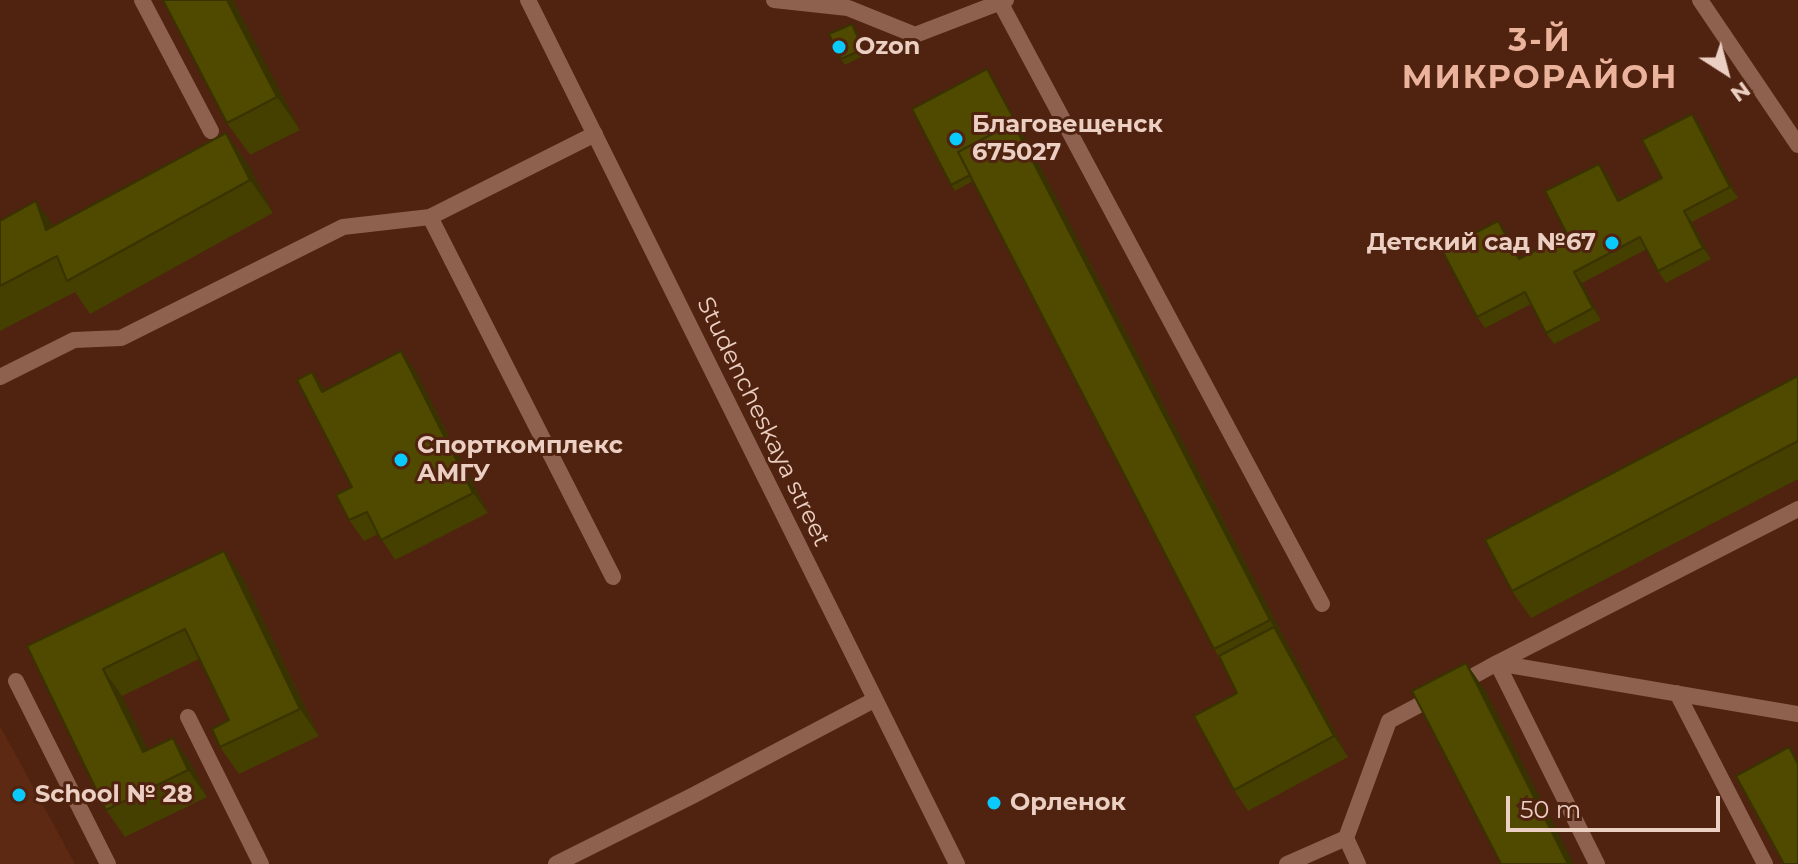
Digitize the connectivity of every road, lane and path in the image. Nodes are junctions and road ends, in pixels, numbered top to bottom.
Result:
1 (142, 0) edge
2 (528, 0) edge
3 (774, 0) edge
4 (1700, 0) edge
5 (1003, 1) edge
6 (211, 131) edge
7 (595, 134) junction
8 (1798, 145) edge
9 (430, 217) junction
10 (0, 377) edge
11 (1798, 509) edge
12 (613, 577) dead end
13 (1322, 604) dead end
14 (1497, 663) junction
15 (16, 681) dead end
16 (1677, 693) junction
17 (874, 700) junction
18 (1798, 714) edge
19 (188, 717) dead end
20 (1346, 838) junction
21 (108, 864) edge
22 (261, 864) edge
23 (556, 864) edge
24 (957, 864) edge
25 (1287, 864) edge
26 (1358, 864) edge
27 (1597, 864) edge
28 (1765, 864) edge

1 - 6 street
2 - 7 street, Studencheskaya street
3 - 5 street
4 - 8 street
5 - 13 street
7 - 9 street
7 - 17 street, Studencheskaya street
9 - 10 street
9 - 12 street
11 - 14 street
14 - 16 street
14 - 20 street
14 - 27 street
15 - 21 street
16 - 18 street
16 - 28 street
17 - 23 street
17 - 24 street, Studencheskaya street
19 - 22 street
20 - 25 street
20 - 26 street

